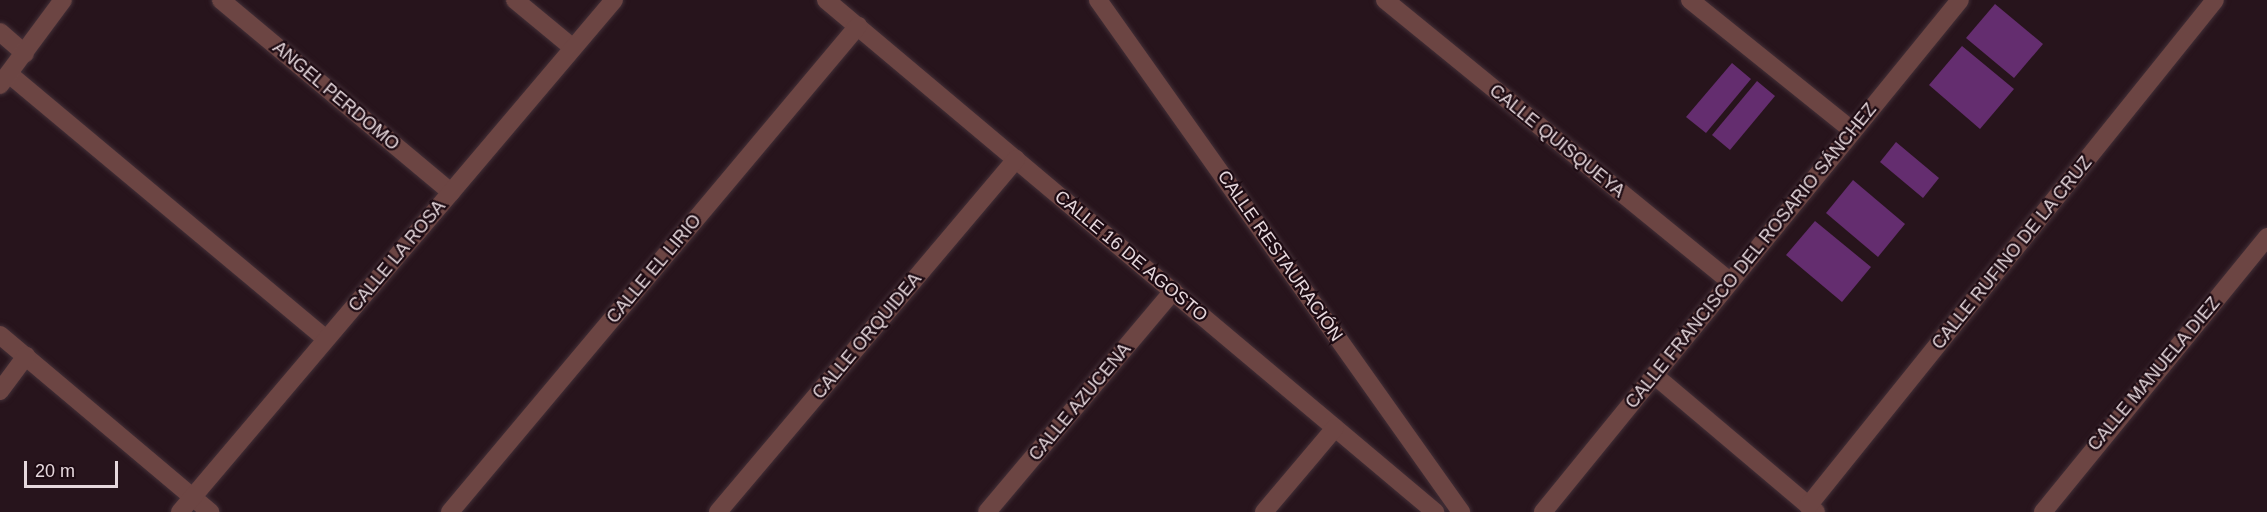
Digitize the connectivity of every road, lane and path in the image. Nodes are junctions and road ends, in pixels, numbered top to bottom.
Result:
1 (63, 0) edge
2 (221, 0) edge
3 (515, 0) edge
4 (614, 0) edge
5 (826, 0) edge
6 (1098, 0) edge
7 (1384, 0) edge
8 (1690, 0) edge
9 (1960, 0) edge
10 (2215, 0) edge
11 (858, 26) junction
12 (0, 32) edge
13 (573, 48) junction
14 (25, 54) junction
15 (5, 80) edge
16 (1853, 131) junction
17 (1016, 159) junction
18 (451, 192) junction
19 (2267, 237) edge
20 (1730, 281) junction
21 (1173, 291) junction
22 (0, 335) edge
23 (326, 339) junction
24 (26, 356) junction
25 (1654, 375) junction
26 (0, 391) edge
27 (1335, 428) junction
28 (192, 497) junction
29 (1812, 509) edge
30 (180, 512) edge
31 (210, 512) edge
32 (450, 512) edge
33 (718, 512) edge
34 (987, 512) edge
35 (1264, 512) edge
36 (1435, 512) edge
37 (1461, 512) edge
38 (1543, 512) edge
39 (2043, 512) edge

1 - 14 street
2 - 18 street, ANGEL PERDOMO
3 - 13 street
4 - 13 street, CALLE LA ROSA
5 - 11 street, CALLE 16 DE AGOSTO
6 - 37 street, CALLE RESTAURACIÓN
7 - 20 street, CALLE QUISQUEYA
8 - 16 street
9 - 16 street, CALLE FRANCISCO DEL ROSARIO SÁNCHEZ
10 - 29 street, CALLE RUFINO DE LA CRUZ
11 - 17 street, CALLE 16 DE AGOSTO
11 - 32 street, CALLE EL LIRIO
12 - 14 street
13 - 18 street, CALLE LA ROSA
14 - 15 street
15 - 23 street
16 - 20 street, CALLE FRANCISCO DEL ROSARIO SÁNCHEZ
17 - 21 street, CALLE 16 DE AGOSTO
17 - 33 street, CALLE ORQUIDEA
18 - 23 street, CALLE LA ROSA
19 - 39 street, CALLE MANUELA DIEZ
20 - 25 street, CALLE FRANCISCO DEL ROSARIO SÁNCHEZ
21 - 27 street, CALLE 16 DE AGOSTO
21 - 34 street, CALLE AZUCENA
22 - 24 street
23 - 28 street, CALLE LA ROSA
24 - 26 street
24 - 28 street
25 - 29 street
25 - 38 street, CALLE FRANCISCO DEL ROSARIO SÁNCHEZ
27 - 35 street
27 - 36 street, CALLE 16 DE AGOSTO
28 - 30 street, CALLE LA ROSA
28 - 31 street

